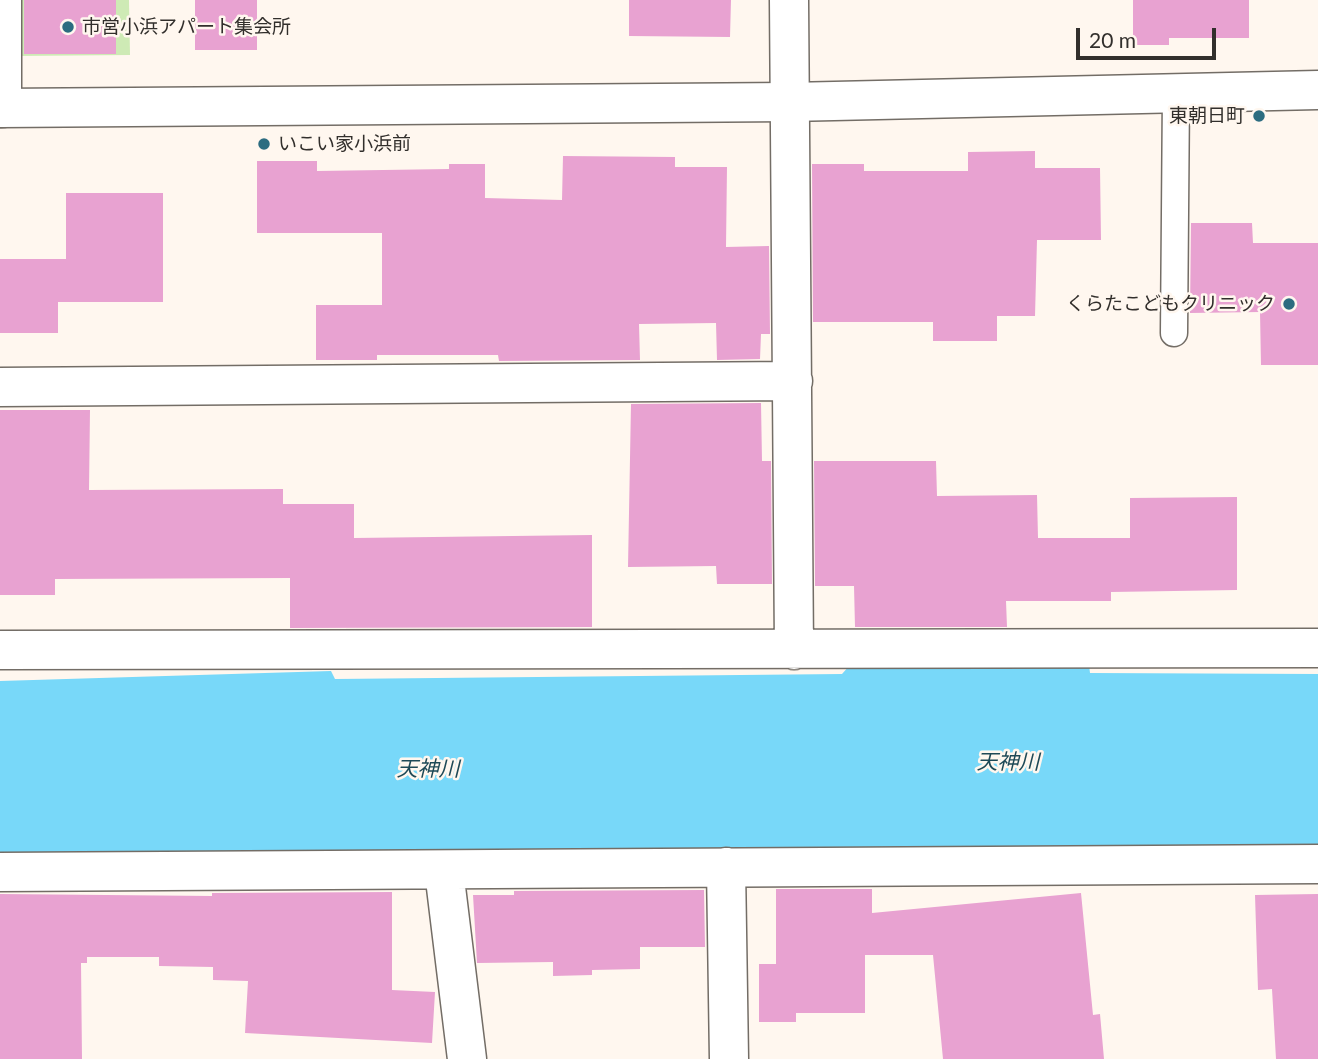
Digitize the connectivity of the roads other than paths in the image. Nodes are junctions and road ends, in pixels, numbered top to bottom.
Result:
1 (2, 0) edge
2 (789, 0) edge
3 (1318, 90) edge
4 (1176, 93) junction
5 (790, 102) junction
6 (1, 108) edge
7 (1174, 332) dead end
8 (793, 380) junction
9 (0, 387) edge
10 (1318, 648) edge
11 (0, 650) edge
12 (794, 650) junction
13 (1318, 864) edge
14 (726, 867) junction
15 (0, 872) edge
16 (444, 872) junction
17 (467, 1059) edge
18 (729, 1059) edge

1 - 6 street
2 - 5 street
3 - 4 street
4 - 5 street
4 - 7 lane
5 - 6 street
5 - 8 street
8 - 9 street
8 - 12 street
10 - 12 street
11 - 12 street
13 - 14 street
14 - 16 street
14 - 18 street
15 - 16 street
16 - 17 street

